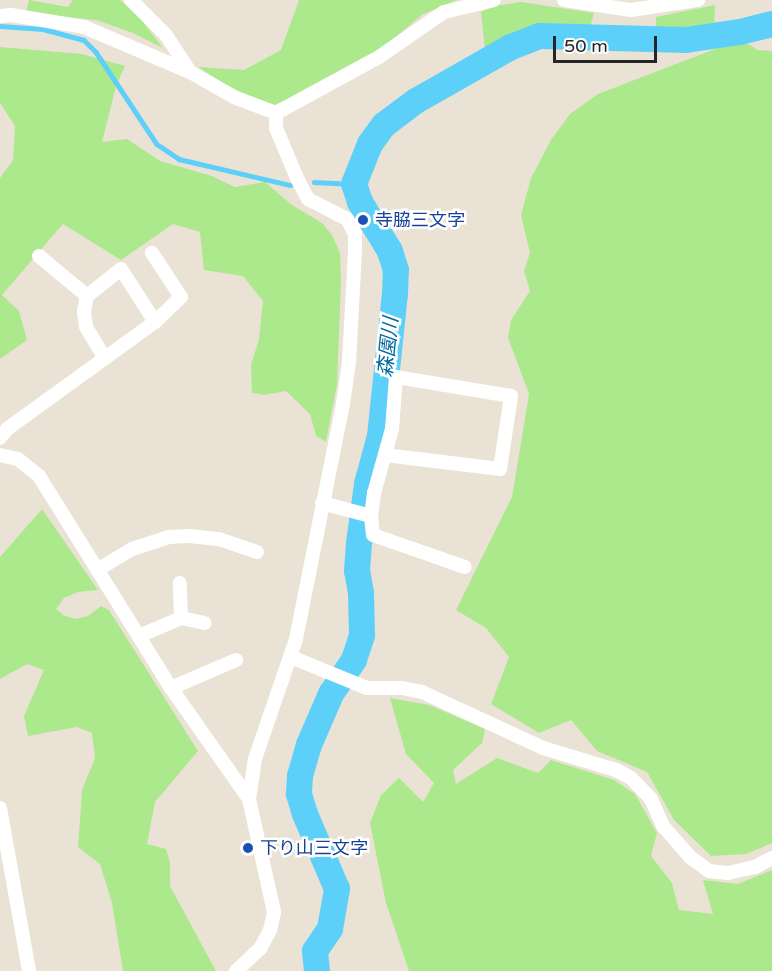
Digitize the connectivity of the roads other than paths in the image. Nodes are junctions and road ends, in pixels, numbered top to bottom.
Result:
1 (130, 0) edge
2 (494, 0) edge
3 (564, 0) edge
4 (698, 0) edge
5 (0, 16) edge
6 (190, 72) junction
7 (276, 113) junction
8 (153, 253) dead end
9 (39, 256) dead end
10 (87, 297) junction
11 (155, 322) junction
12 (104, 357) junction
13 (0, 438) edge
14 (0, 455) edge
15 (385, 455) junction
16 (322, 503) junction
17 (371, 516) junction
18 (257, 552) dead end
19 (465, 567) dead end
20 (97, 570) junction
21 (180, 583) dead end
22 (181, 618) junction
23 (204, 623) dead end
24 (139, 636) junction
25 (291, 657) junction
26 (236, 660) dead end
27 (171, 688) junction
28 (249, 798) junction
29 (0, 808) edge
30 (5, 855) edge
31 (772, 858) edge
32 (30, 971) edge
33 (236, 971) edge

1 - 6 street
2 - 7 street
3 - 4 street
5 - 6 street
6 - 7 street
7 - 16 street
8 - 11 street
9 - 10 street
10 - 11 street
10 - 12 street
11 - 12 street
12 - 13 street
14 - 20 street
15 - 15 street
15 - 17 street
16 - 17 street
16 - 25 street
17 - 19 street
18 - 20 street
20 - 24 street
21 - 22 street
22 - 23 street
22 - 24 street
24 - 27 street
25 - 28 street
25 - 31 street
26 - 27 street
27 - 28 street
28 - 33 street
29 - 30 street
30 - 32 street

